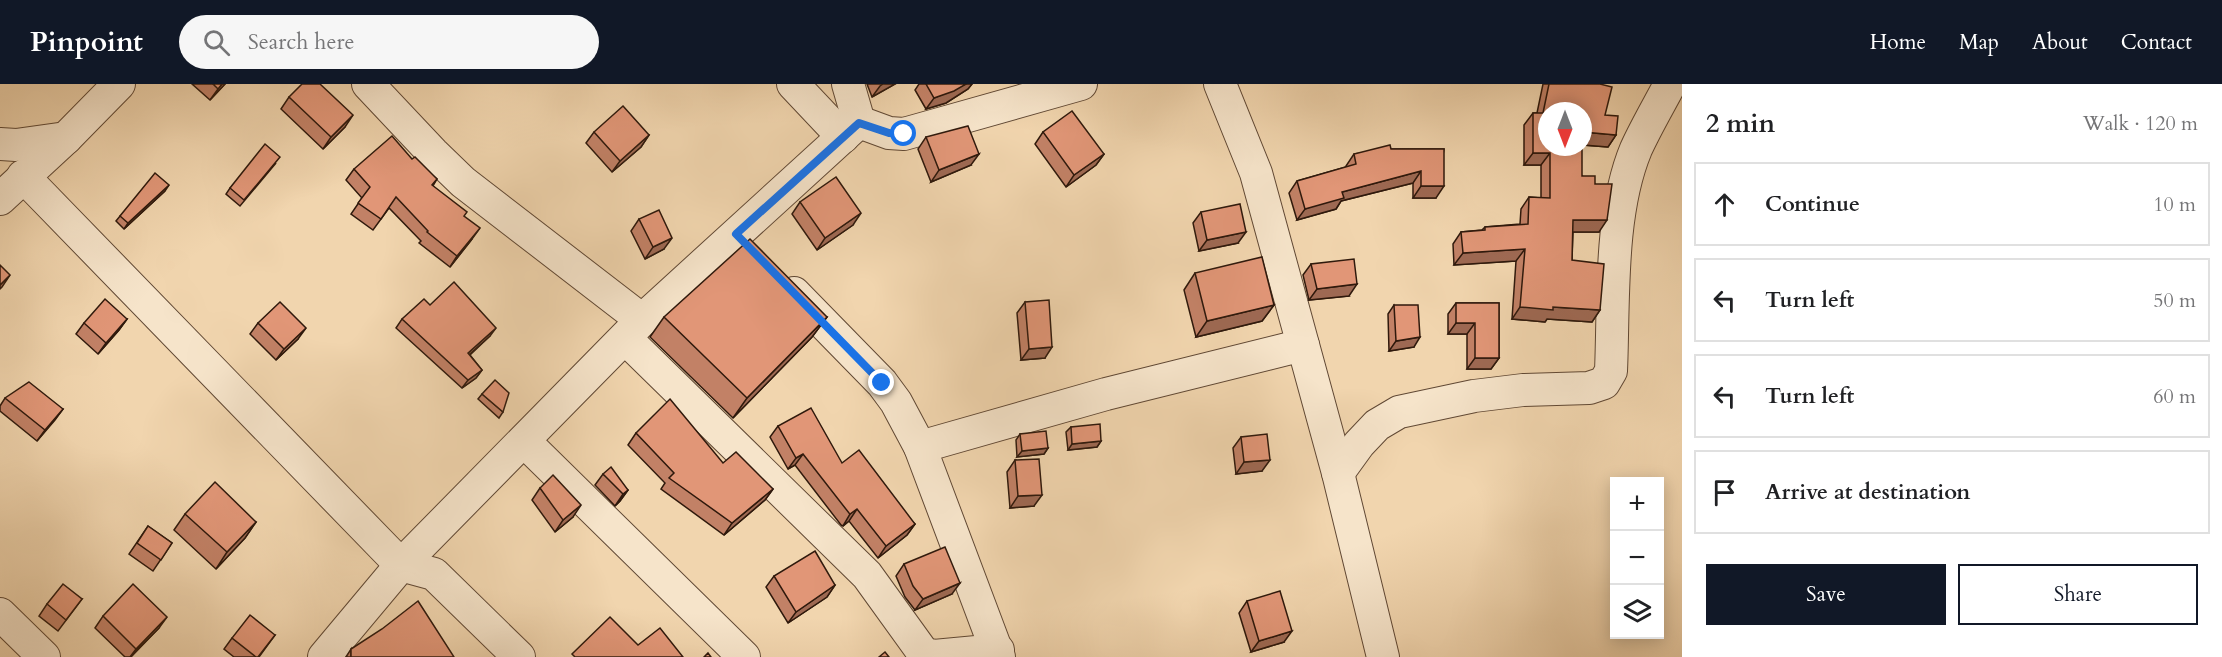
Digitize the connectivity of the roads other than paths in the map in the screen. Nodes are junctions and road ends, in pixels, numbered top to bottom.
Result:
1 (119, 84) edge
2 (368, 84) edge
3 (793, 84) edge
4 (848, 84) edge
5 (1081, 84) edge
6 (1220, 84) edge
7 (1670, 84) edge
8 (851, 130) junction
9 (66, 138) junction
10 (0, 144) edge
11 (23, 176) junction
12 (0, 199) edge
13 (777, 275) edge
14 (634, 329) junction
15 (1303, 345) junction
16 (524, 441) junction
17 (920, 447) junction
18 (1338, 473) junction
19 (401, 565) junction
20 (0, 614) edge
21 (998, 654) edge
22 (44, 657) edge
23 (324, 657) edge
24 (519, 657) edge
25 (744, 657) edge
26 (1383, 657) edge

1 - 9 street
2 - 14 street
3 - 8 street
4 - 8 street
5 - 8 street
6 - 15 street
7 - 18 street
8 - 14 street
9 - 10 street
9 - 11 street
11 - 12 street
11 - 19 street
13 - 17 street
14 - 16 street
14 - 21 street
15 - 17 street
15 - 18 street
16 - 19 street
16 - 25 street
17 - 21 street
18 - 26 street
19 - 23 street
19 - 24 street
20 - 22 street

